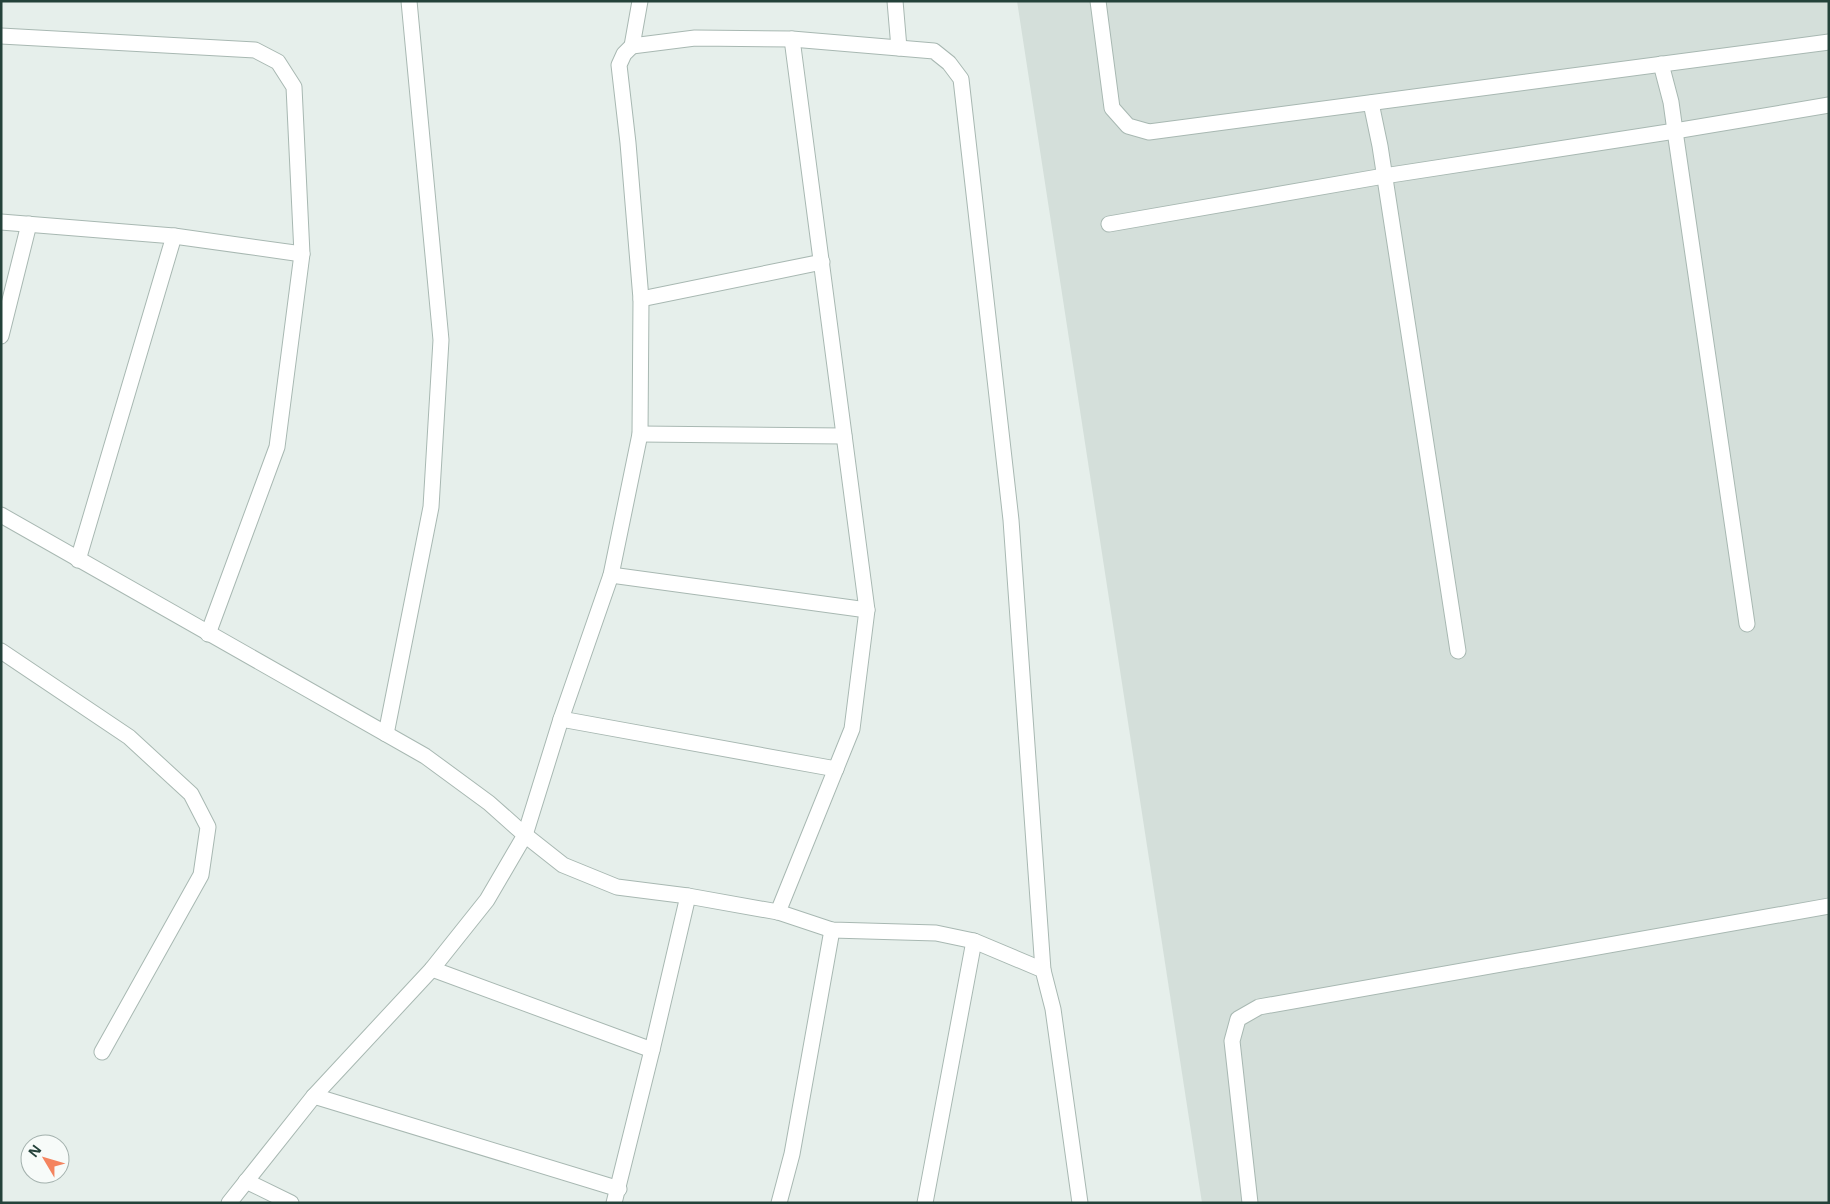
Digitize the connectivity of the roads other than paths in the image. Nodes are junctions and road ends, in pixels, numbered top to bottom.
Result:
1 (409, 1) edge
2 (640, 1) edge
3 (895, 1) edge
4 (1098, 1) edge
5 (1, 36) edge
6 (792, 39) junction
7 (1829, 42) edge
8 (632, 46) junction
9 (899, 48) junction
10 (1661, 64) junction
11 (1371, 103) junction
12 (1829, 105) edge
13 (1675, 131) junction
14 (1384, 176) junction
15 (1, 222) edge
16 (29, 224) junction
17 (1109, 224) dead end
18 (174, 236) junction
19 (302, 254) junction
20 (822, 262) junction
21 (641, 299) junction
22 (1, 336) edge
23 (640, 434) junction
24 (844, 436) junction
25 (1, 516) edge
26 (78, 560) junction
27 (611, 576) junction
28 (867, 610) junction
29 (1748, 624) dead end
30 (208, 634) junction
31 (1458, 650) dead end
32 (1, 651) edge
33 (561, 719) junction
34 (386, 734) junction
35 (836, 769) junction
36 (525, 835) junction
37 (688, 896) junction
38 (1829, 906) edge
39 (778, 912) junction
40 (832, 930) junction
41 (974, 941) junction
42 (432, 969) junction
43 (1043, 970) junction
44 (652, 1050) junction
45 (102, 1052) dead end
46 (314, 1096) junction
47 (246, 1181) junction
48 (617, 1196) edge
49 (228, 1203) edge
50 (291, 1203) edge
51 (779, 1203) edge
52 (925, 1203) edge
53 (1080, 1203) edge
54 (1250, 1203) edge

1 - 34 street
2 - 8 street
3 - 9 street
4 - 11 street
5 - 19 street
6 - 8 street
6 - 9 street
6 - 20 street
7 - 10 street
8 - 21 street
9 - 43 street
10 - 11 street
10 - 13 street
11 - 14 street
12 - 13 street
13 - 14 street
13 - 29 street
14 - 17 street
14 - 31 street
15 - 16 street
16 - 18 street
16 - 22 street
18 - 19 street
18 - 26 street
19 - 30 street
20 - 21 street
20 - 24 street
21 - 23 street
23 - 24 street
23 - 27 street
24 - 28 street
25 - 26 street
26 - 30 street
27 - 28 street
27 - 33 street
28 - 35 street
30 - 34 street
32 - 45 street
33 - 35 street
33 - 36 street
34 - 36 street
35 - 39 street
36 - 37 street
36 - 42 street
37 - 39 street
37 - 44 street
38 - 54 street
39 - 40 street
40 - 41 street
40 - 51 street
41 - 43 street
41 - 52 street
42 - 44 street
42 - 46 street
43 - 53 street
44 - 48 street
46 - 47 street
46 - 48 street
47 - 49 street
47 - 50 street

